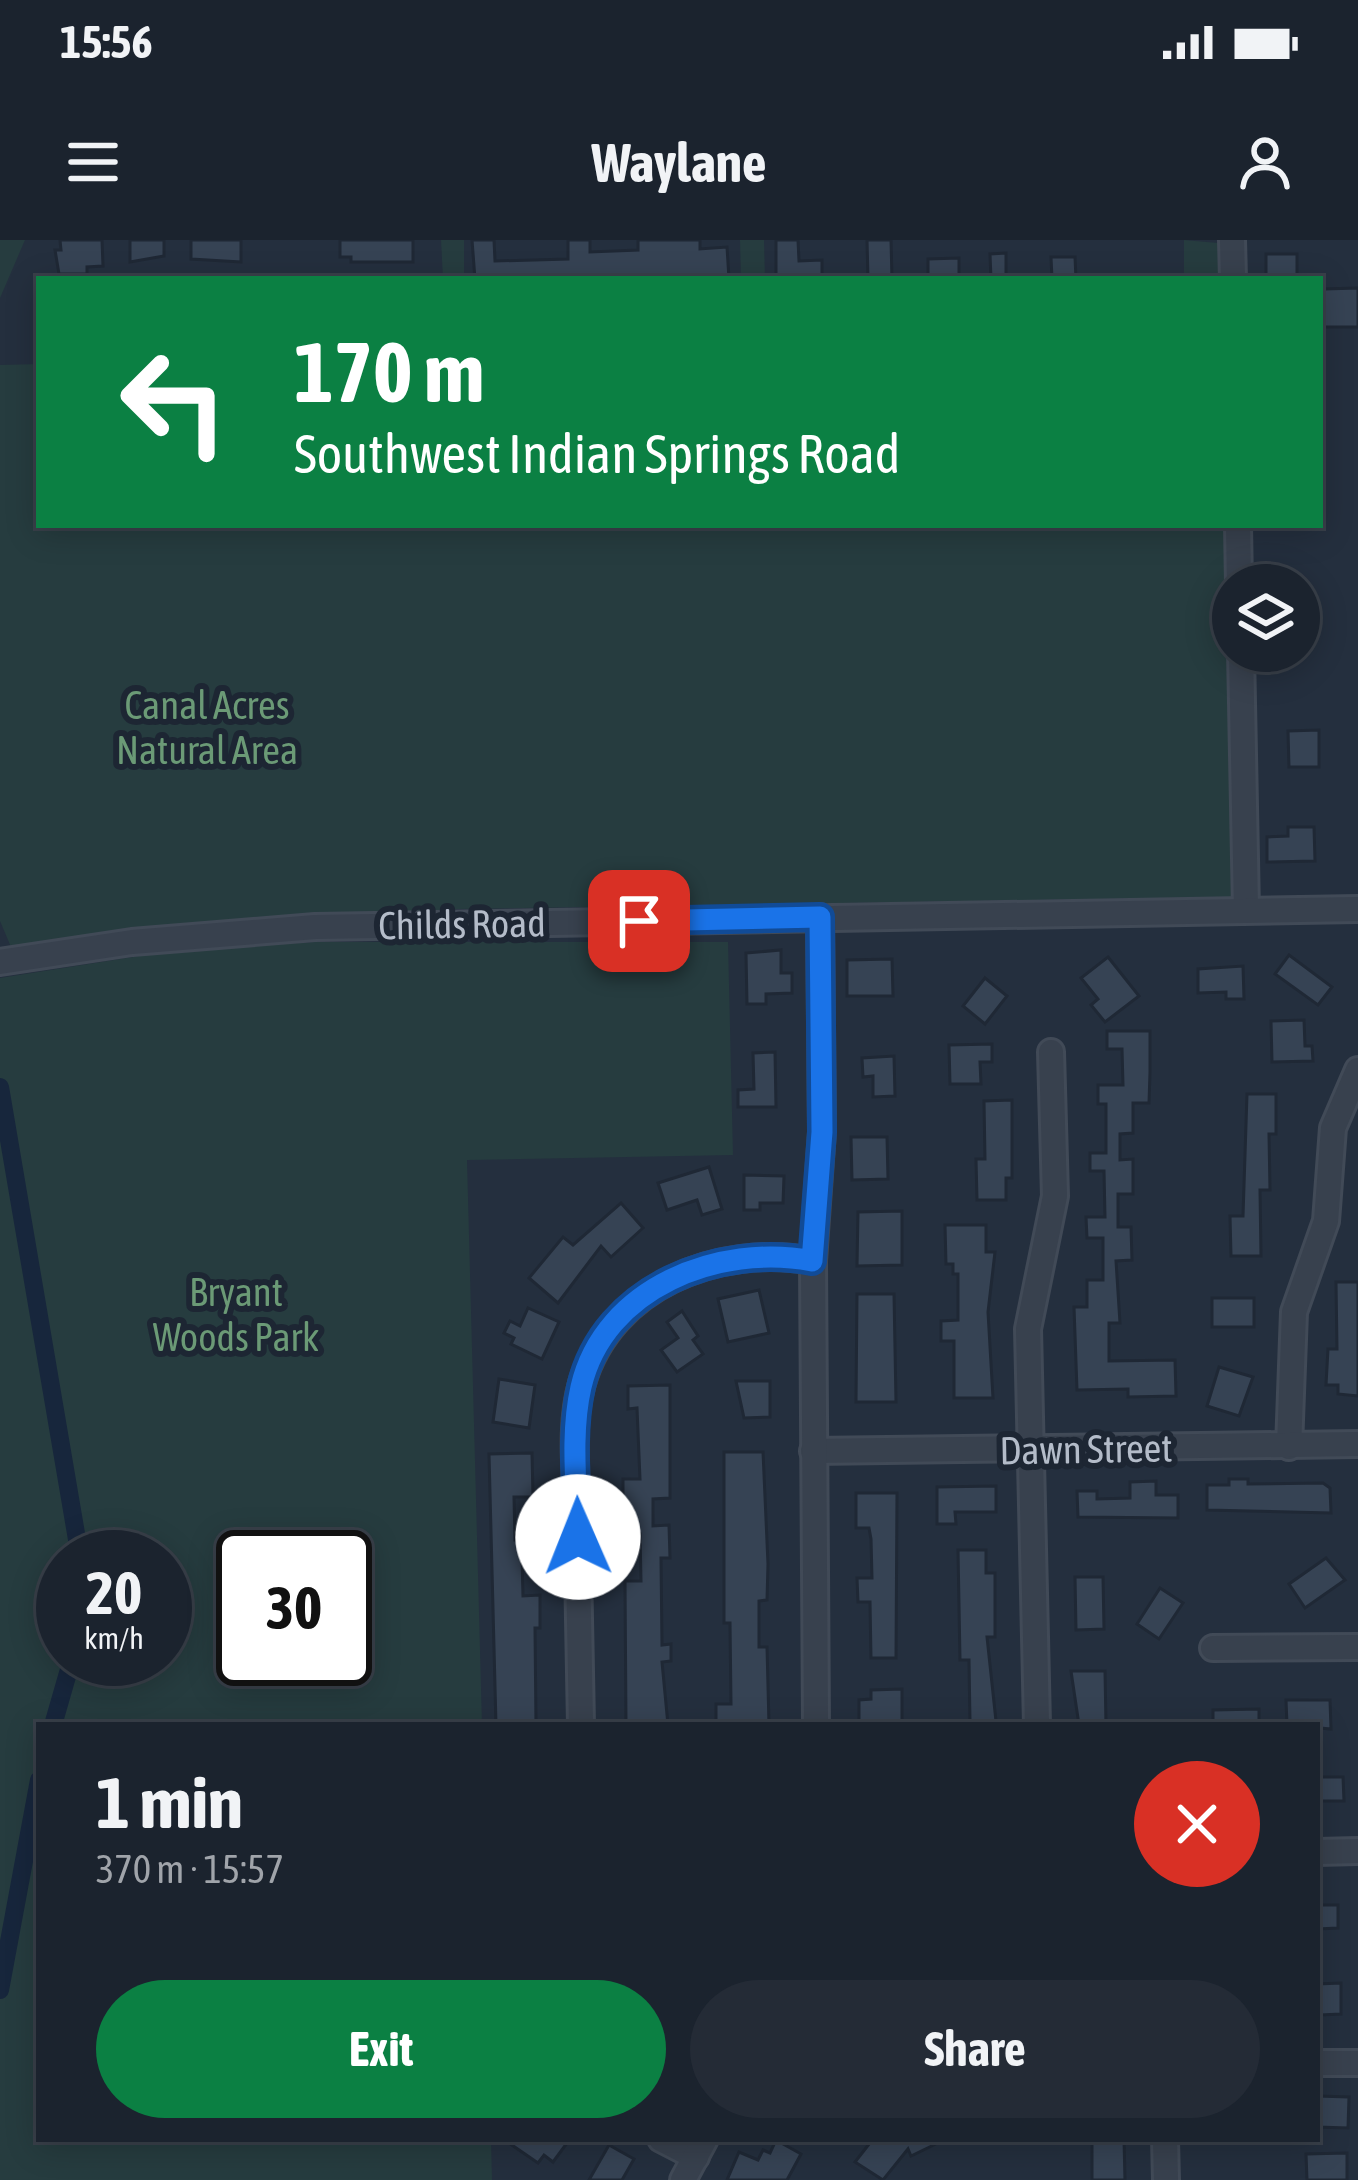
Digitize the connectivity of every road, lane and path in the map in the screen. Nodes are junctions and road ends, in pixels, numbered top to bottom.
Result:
1 (1232, 240) edge
2 (1233, 276) edge
3 (1238, 528) edge
4 (1239, 564) edge
5 (1241, 672) edge
6 (1358, 909) edge
7 (1246, 910) junction
8 (820, 917) junction
9 (0, 962) edge
10 (1052, 1052) dead end
11 (1358, 1070) edge
12 (812, 1261) junction
13 (1358, 1444) edge
14 (1289, 1447) junction
15 (1034, 1450) junction
16 (813, 1451) junction
17 (1358, 1647) edge
18 (1213, 1648) dead end
19 (581, 1722) edge
20 (817, 1722) edge
21 (1037, 1722) edge
22 (1358, 1851) edge
23 (1320, 1852) edge
24 (1320, 2063) edge
25 (1358, 2063) edge
26 (1166, 2142) edge
27 (700, 2148) edge
28 (682, 2180) edge
29 (1166, 2180) edge

1 - 2 street
3 - 4 street
5 - 7 street
6 - 7 street, Childs Road
7 - 8 street, Childs Road
8 - 9 street, Childs Road
8 - 12 street
10 - 15 street
11 - 14 street
12 - 16 street
12 - 19 street
13 - 14 street, Dawn Street
14 - 15 street, Dawn Street
15 - 16 street, Dawn Street
15 - 21 street
16 - 20 street
17 - 18 street
22 - 23 street
24 - 25 street
26 - 29 street
27 - 28 street

